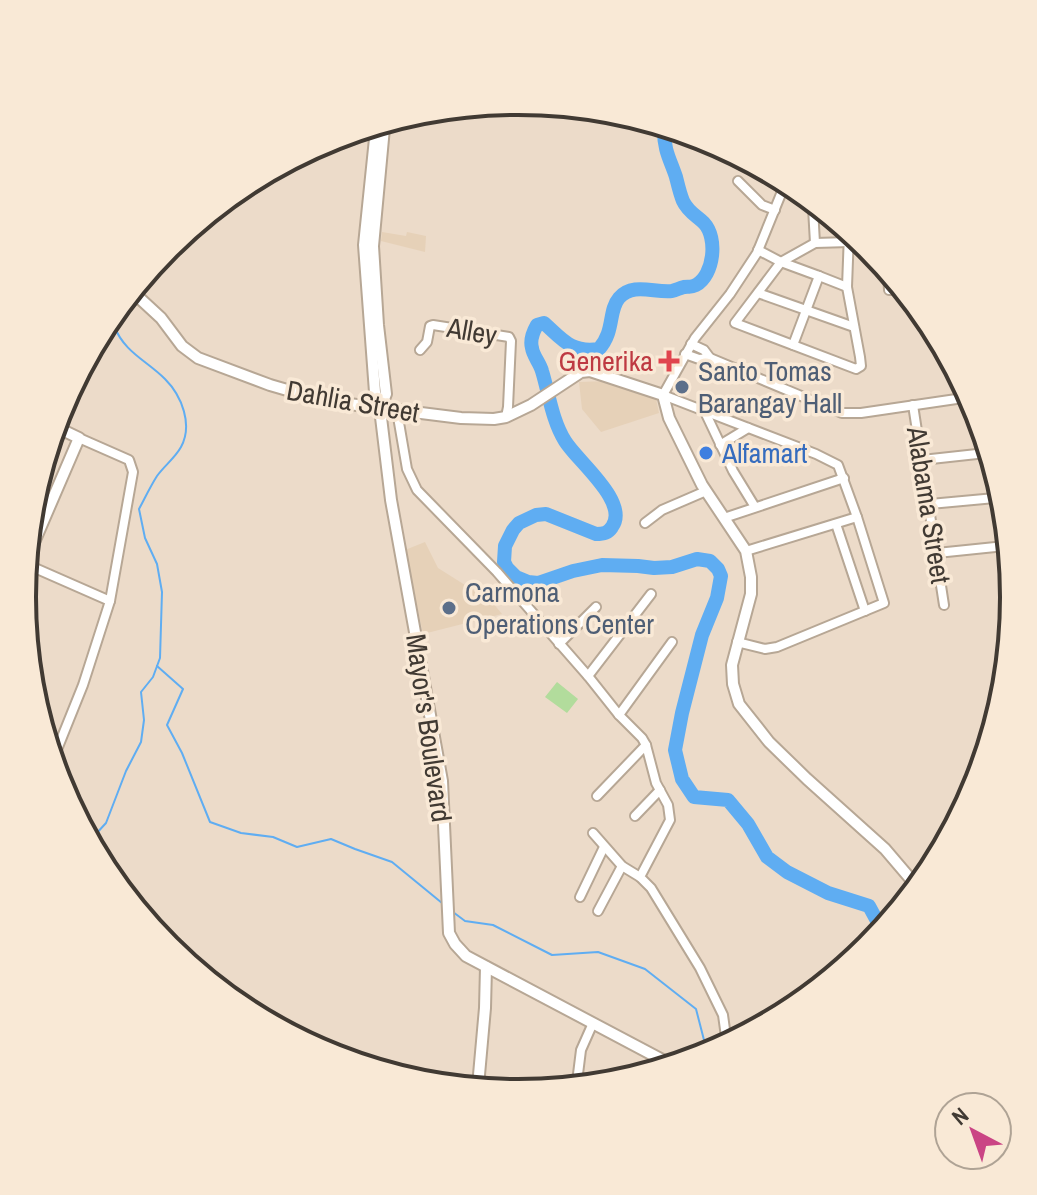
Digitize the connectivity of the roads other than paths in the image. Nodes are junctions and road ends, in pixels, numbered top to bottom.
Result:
1 (383, 134) edge
2 (375, 137) edge
3 (738, 181) dead end
4 (782, 193) edge
5 (775, 210) junction
6 (813, 216) edge
7 (841, 238) edge
8 (815, 243) junction
9 (849, 246) edge
10 (758, 250) junction
11 (781, 262) junction
12 (819, 276) junction
13 (847, 287) junction
14 (758, 293) junction
15 (140, 299) edge
16 (806, 310) junction
17 (854, 327) junction
18 (691, 344) junction
19 (793, 345) junction
20 (420, 350) dead end
21 (685, 354) junction
22 (710, 358) junction
23 (663, 395) junction
24 (958, 399) edge
25 (913, 405) junction
26 (380, 409) junction
27 (397, 411) junction
28 (705, 412) junction
29 (506, 417) junction
30 (748, 428) junction
31 (66, 432) edge
32 (79, 438) junction
33 (720, 445) junction
34 (979, 454) edge
35 (922, 460) junction
36 (844, 478) junction
37 (706, 491) junction
38 (991, 498) edge
39 (930, 504) junction
40 (755, 507) junction
41 (857, 517) junction
42 (724, 518) junction
43 (645, 523) dead end
44 (836, 524) junction
45 (42, 525) edge
46 (998, 547) edge
47 (746, 551) junction
48 (937, 553) junction
49 (37, 569) edge
50 (651, 594) dead end
51 (110, 601) junction
52 (944, 605) dead end
53 (596, 607) dead end
54 (865, 611) junction
55 (672, 642) dead end
56 (737, 642) junction
57 (559, 644) junction
58 (588, 676) junction
59 (619, 715) junction
60 (59, 744) edge
61 (646, 745) junction
62 (660, 790) junction
63 (597, 796) dead end
64 (635, 816) dead end
65 (593, 833) dead end
66 (604, 847) junction
67 (622, 866) junction
68 (640, 877) junction
69 (910, 879) edge
70 (580, 897) dead end
71 (598, 911) dead end
72 (486, 967) junction
73 (593, 1023) junction
74 (725, 1033) edge
75 (660, 1059) edge
76 (578, 1076) edge
77 (479, 1078) edge

1 - 26 main road, Mayor's Boulevard
2 - 26 main road, Mayor's Boulevard
3 - 5 street
4 - 5 street
5 - 10 street
6 - 8 street
7 - 8 street
8 - 11 street
9 - 13 street
10 - 11 street
10 - 18 street
11 - 12 street
11 - 14 street
12 - 13 street
12 - 16 street
13 - 17 street
14 - 16 street
14 - 19 street
15 - 26 main road, Dahlia Street
16 - 17 street
16 - 19 street
17 - 19 street
18 - 21 street
18 - 22 street
20 - 29 street, Alley
21 - 22 street
21 - 23 street
22 - 25 street
23 - 28 street
23 - 29 main road, Dahlia Street
23 - 37 main road
24 - 25 street
25 - 35 street, Alabama Street
26 - 27 main road, Dahlia Street
26 - 72 main road, Mayor's Boulevard
27 - 29 main road, Dahlia Street
27 - 57 street
28 - 30 street
28 - 33 street
30 - 33 street
30 - 36 street
31 - 32 main road
32 - 45 main road
32 - 51 street
33 - 40 street
34 - 35 street
35 - 39 street, Alabama Street
36 - 40 street
36 - 41 street
37 - 42 main road
37 - 43 street
38 - 39 street
39 - 48 street, Alabama Street
40 - 42 street
41 - 44 street
41 - 54 street
42 - 47 main road
44 - 47 street
44 - 54 street
46 - 48 street
47 - 56 main road
48 - 52 street, Alabama Street
49 - 51 street
50 - 58 street
51 - 60 street
53 - 57 street
54 - 56 street
55 - 59 street
56 - 69 main road
57 - 58 street
58 - 59 street
59 - 61 street
61 - 62 street
61 - 63 street
62 - 64 street
62 - 68 street
65 - 66 street
66 - 67 street
66 - 70 street
67 - 68 street
67 - 71 street
68 - 74 street
72 - 73 main road, Mayor's Boulevard
72 - 77 main road
73 - 75 main road, Mayor's Boulevard
73 - 76 street

